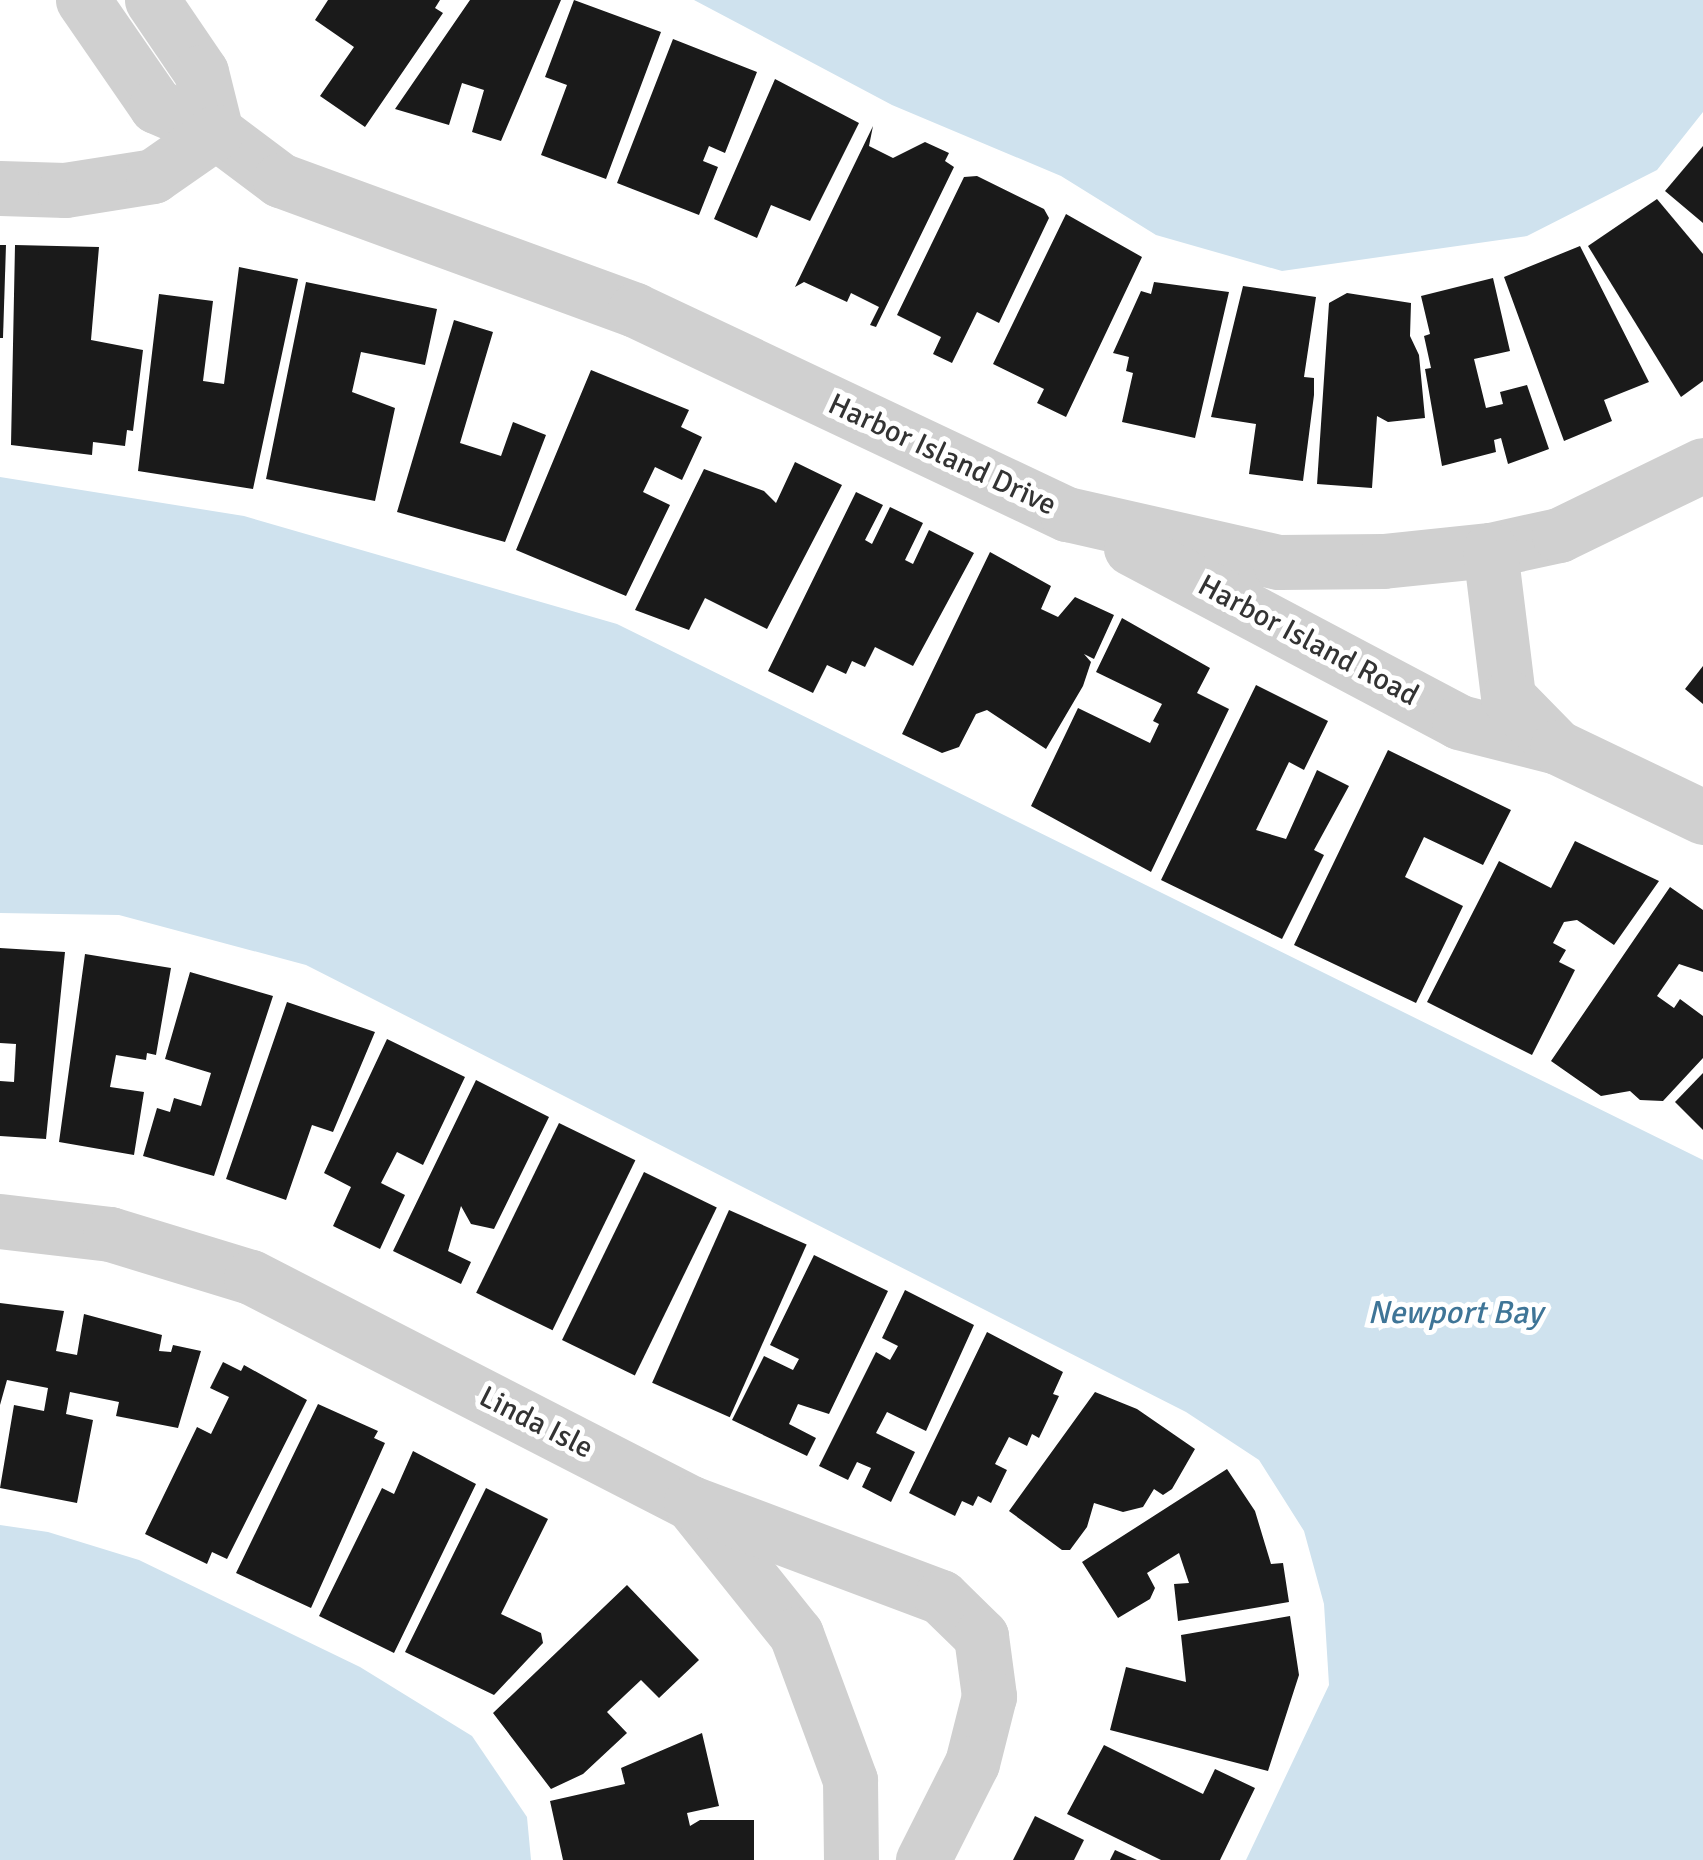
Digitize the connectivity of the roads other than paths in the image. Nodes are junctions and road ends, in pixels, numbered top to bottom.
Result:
1 (83, 0) edge
2 (152, 0) edge
3 (216, 132) junction
4 (0, 188) edge
5 (1703, 465) edge
6 (1067, 514) junction
7 (1490, 550) junction
8 (1558, 747) junction
9 (1703, 817) edge
10 (0, 1221) edge
11 (691, 1503) junction
12 (851, 1860) edge
13 (923, 1860) edge

1 - 3 street, Harbor Island Drive
2 - 3 street
3 - 4 street
3 - 6 street, Harbor Island Drive
5 - 7 street, Harbor Island Drive
6 - 7 street, Harbor Island Drive
6 - 8 street, Harbor Island Road
7 - 8 street, Harbor Island Road
8 - 9 street, Harbor Island Road
10 - 11 street, Linda Isle
11 - 12 street, Linda Isle
11 - 13 street

